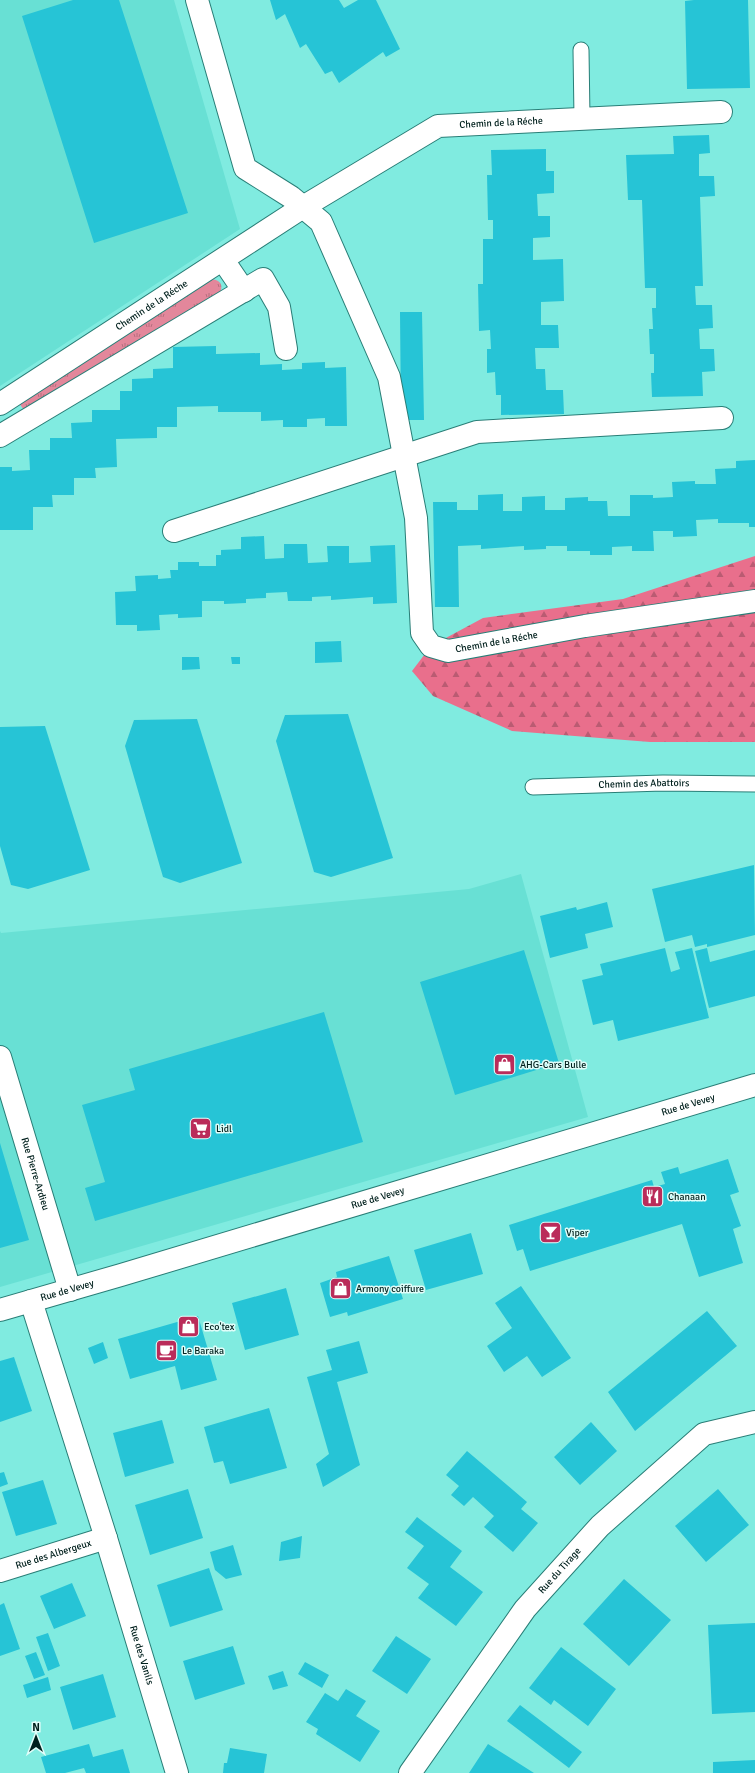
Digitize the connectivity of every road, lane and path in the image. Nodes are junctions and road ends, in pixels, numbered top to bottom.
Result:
1 (197, 0) edge
2 (581, 50) dead end
3 (721, 112) dead end
4 (582, 118) junction
5 (304, 208) junction
6 (223, 260) junction
7 (244, 291) junction
8 (286, 350) dead end
9 (3, 402) edge
10 (722, 418) dead end
11 (21, 424) junction
12 (0, 436) edge
13 (404, 455) junction
14 (174, 531) dead end
15 (755, 602) edge
16 (755, 784) edge
17 (533, 787) dead end
18 (0, 1057) edge
19 (755, 1085) edge
20 (70, 1290) junction
21 (31, 1301) junction
22 (0, 1310) edge
23 (755, 1422) edge
24 (106, 1538) junction
25 (0, 1571) edge
26 (177, 1773) edge
27 (410, 1773) edge

1 - 5 street, Chemin de la Réche
2 - 4 lane
3 - 4 street, Chemin de la Réche
4 - 5 street, Chemin de la Réche
5 - 6 street, Chemin de la Réche
5 - 13 street, Chemin de la Réche
6 - 7 street
6 - 9 street, Chemin de la Réche
7 - 8 street
7 - 11 street
9 - 11 street
10 - 13 street
11 - 12 street
13 - 14 street
13 - 15 street, Chemin de la Réche
16 - 17 lane, Chemin des Abattoirs
18 - 20 street, Rue Pierre-Ardieu
19 - 20 street, Rue de Vevey
20 - 21 street, Rue de Vevey
21 - 22 street, Rue de Vevey
21 - 24 street, Rue des Vanils
23 - 27 street, Rue du Tirage
24 - 25 street, Rue des Albergeux
24 - 26 street, Rue des Vanils

